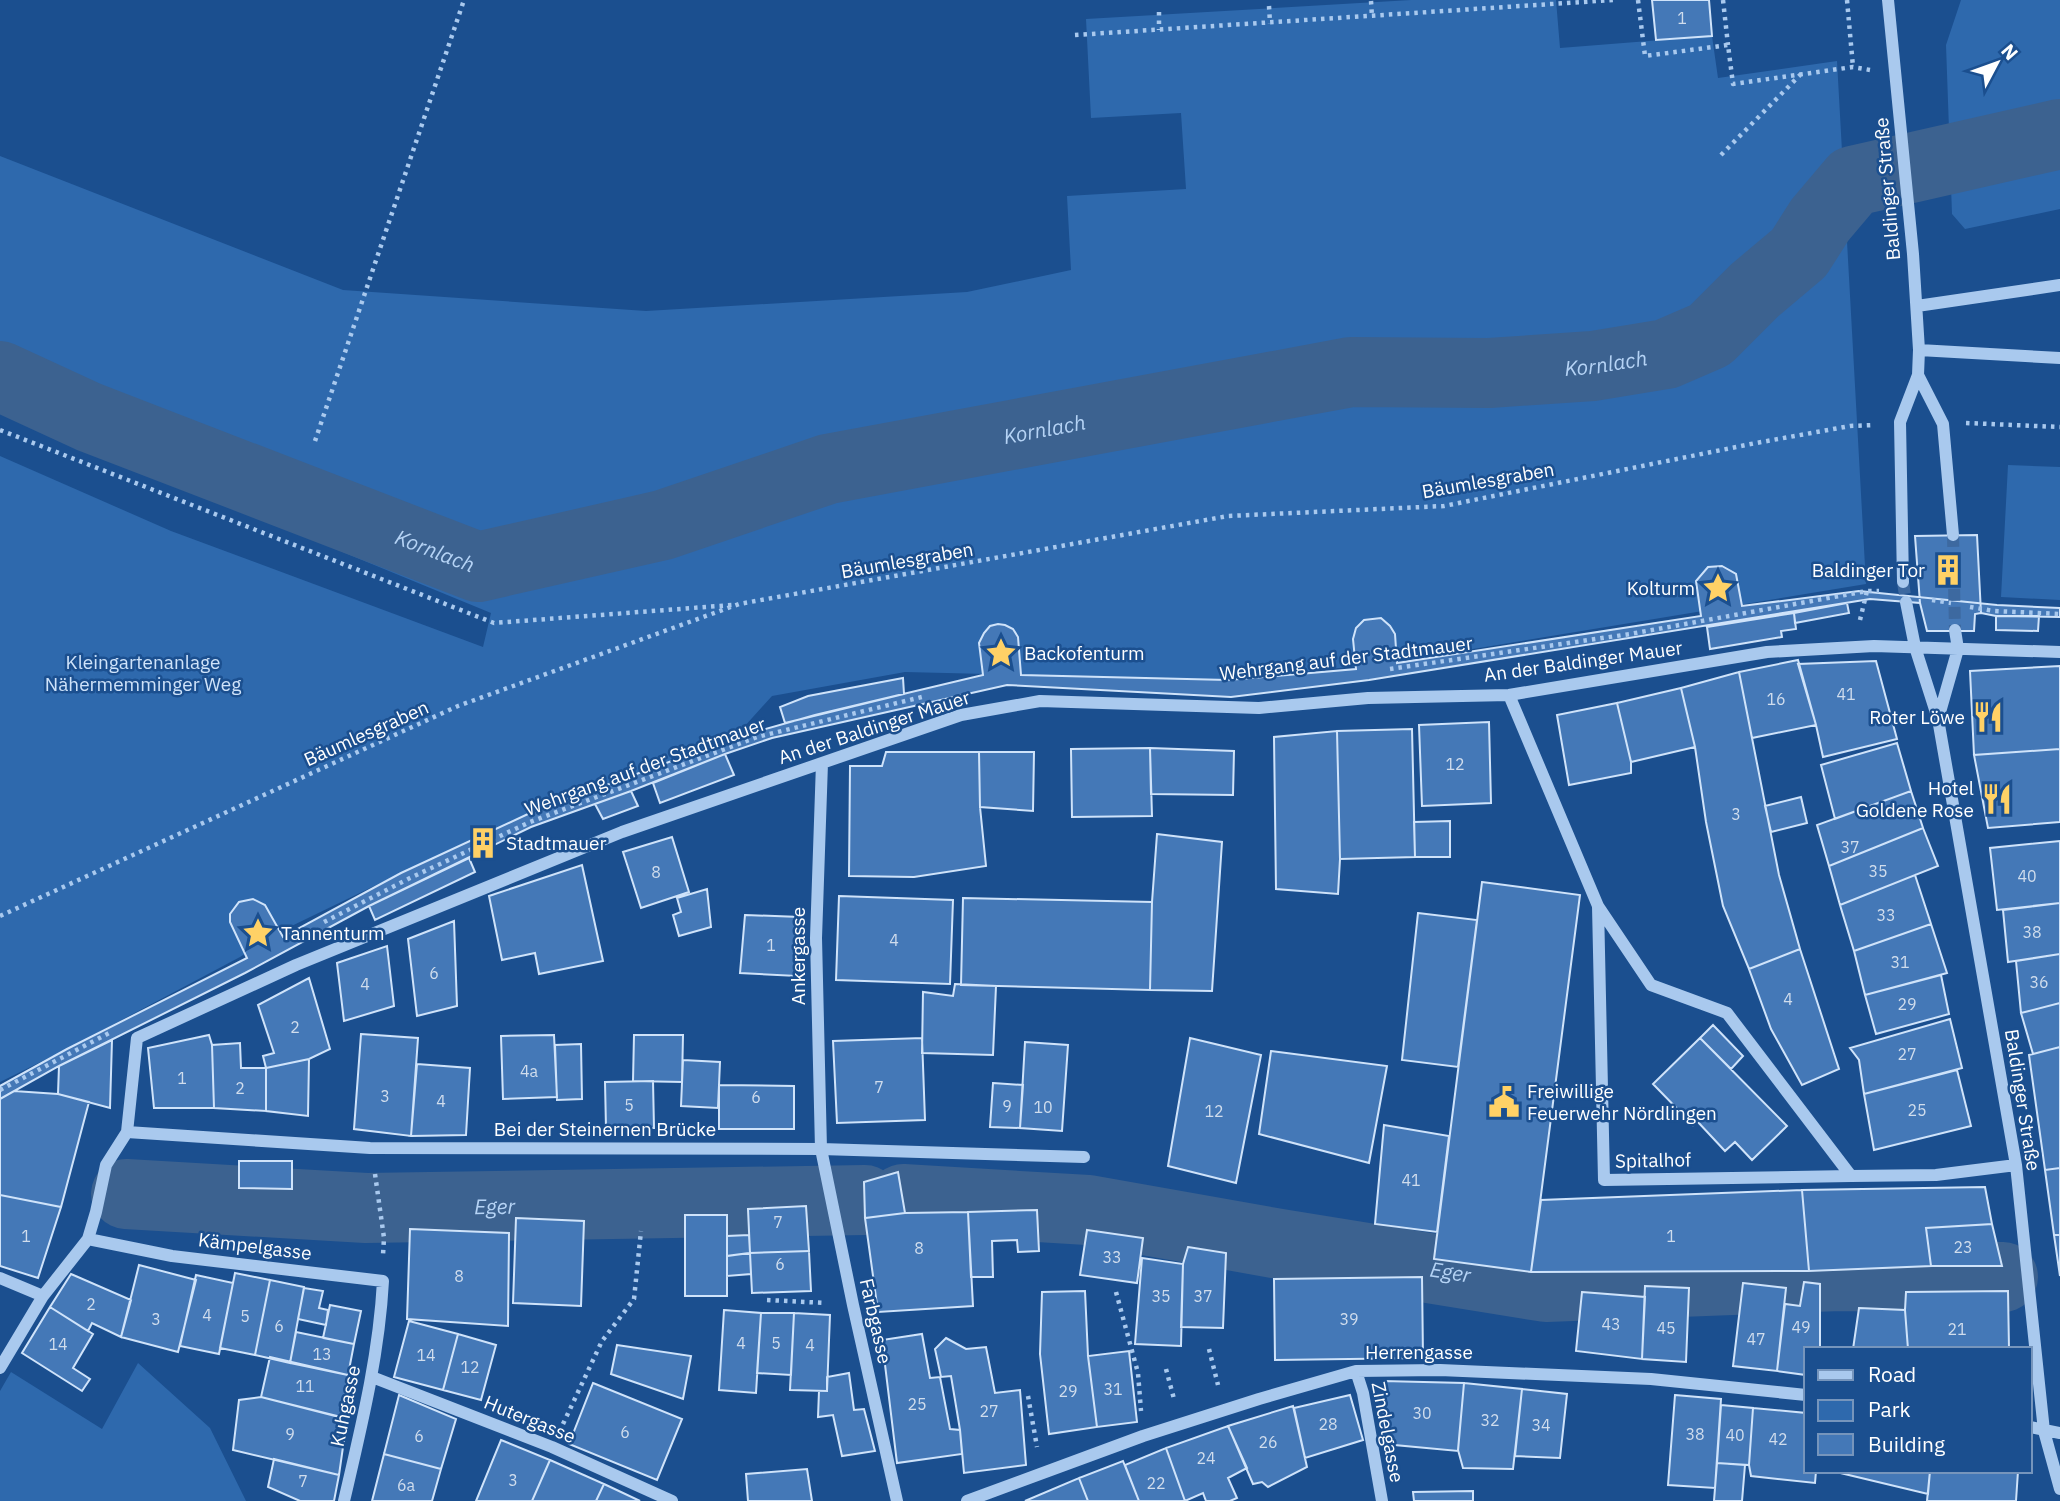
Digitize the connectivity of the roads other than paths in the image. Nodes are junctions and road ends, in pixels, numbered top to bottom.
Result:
1 (1888, 0) edge
2 (2060, 285) edge
3 (1917, 306) junction
4 (1919, 351) junction
5 (2060, 358) edge
6 (1918, 375) junction
7 (1953, 535) tunnel mouth
8 (1903, 582) tunnel mouth
9 (1906, 602) tunnel mouth
10 (1955, 630) tunnel mouth
11 (1915, 647) junction
12 (1958, 649) junction
13 (2060, 652) edge
14 (1509, 695) junction
15 (1938, 719) junction
16 (822, 763) junction
17 (1598, 906) junction
18 (127, 1132) junction
19 (821, 1149) junction
20 (1084, 1157) dead end
21 (2016, 1165) junction
22 (1851, 1176) junction
23 (88, 1239) junction
24 (0, 1278) edge
25 (43, 1296) junction
26 (381, 1318) joint
27 (0, 1368) edge
28 (1356, 1371) junction
29 (372, 1377) junction
30 (1804, 1395) edge
31 (2032, 1428) edge
32 (2044, 1431) junction
33 (2060, 1433) edge
34 (2060, 1489) edge
35 (344, 1501) edge
36 (672, 1501) edge
37 (897, 1501) edge
38 (967, 1501) edge
39 (1382, 1501) edge

1 - 3 street, Baldinger Straße
2 - 3 street
3 - 4 street, Baldinger Straße
4 - 5 street
4 - 6 street, Baldinger Straße
6 - 7 street
6 - 8 street, Baldinger Straße
9 - 11 street, Baldinger Straße
10 - 12 street, Baldinger Straße
11 - 12 street, An der Baldinger Mauer
11 - 14 street, An der Baldinger Mauer
11 - 15 street, Baldinger Straße
12 - 13 street, An der Baldinger Mauer
12 - 15 street, Baldinger Straße
14 - 16 street, An der Baldinger Mauer
14 - 17 street, Spitalhof
15 - 21 street, Baldinger Straße
16 - 18 street, An der Baldinger Mauer
16 - 19 street, Ankergasse
17 - 22 street, Spitalhof
17 - 22 street, Spitalhof
18 - 19 street, Bei der Steinernen Brücke
18 - 23 street, An der Baldinger Mauer
19 - 20 street, Bei der Steinernen Brücke
19 - 37 street, Farbgasse
21 - 22 street, Spitalhof
21 - 32 street, Baldinger Straße
23 - 25 street
23 - 26 street, Kämpelgasse
24 - 25 street
25 - 27 street
26 - 29 street, Kuhgasse
28 - 30 street, Herrengasse
28 - 38 street, Herrengasse
28 - 39 street, Zindelgasse
29 - 35 street, Kuhgasse
29 - 36 street, Hutergasse
31 - 32 street
32 - 33 street
32 - 34 street, Baldinger Straße

